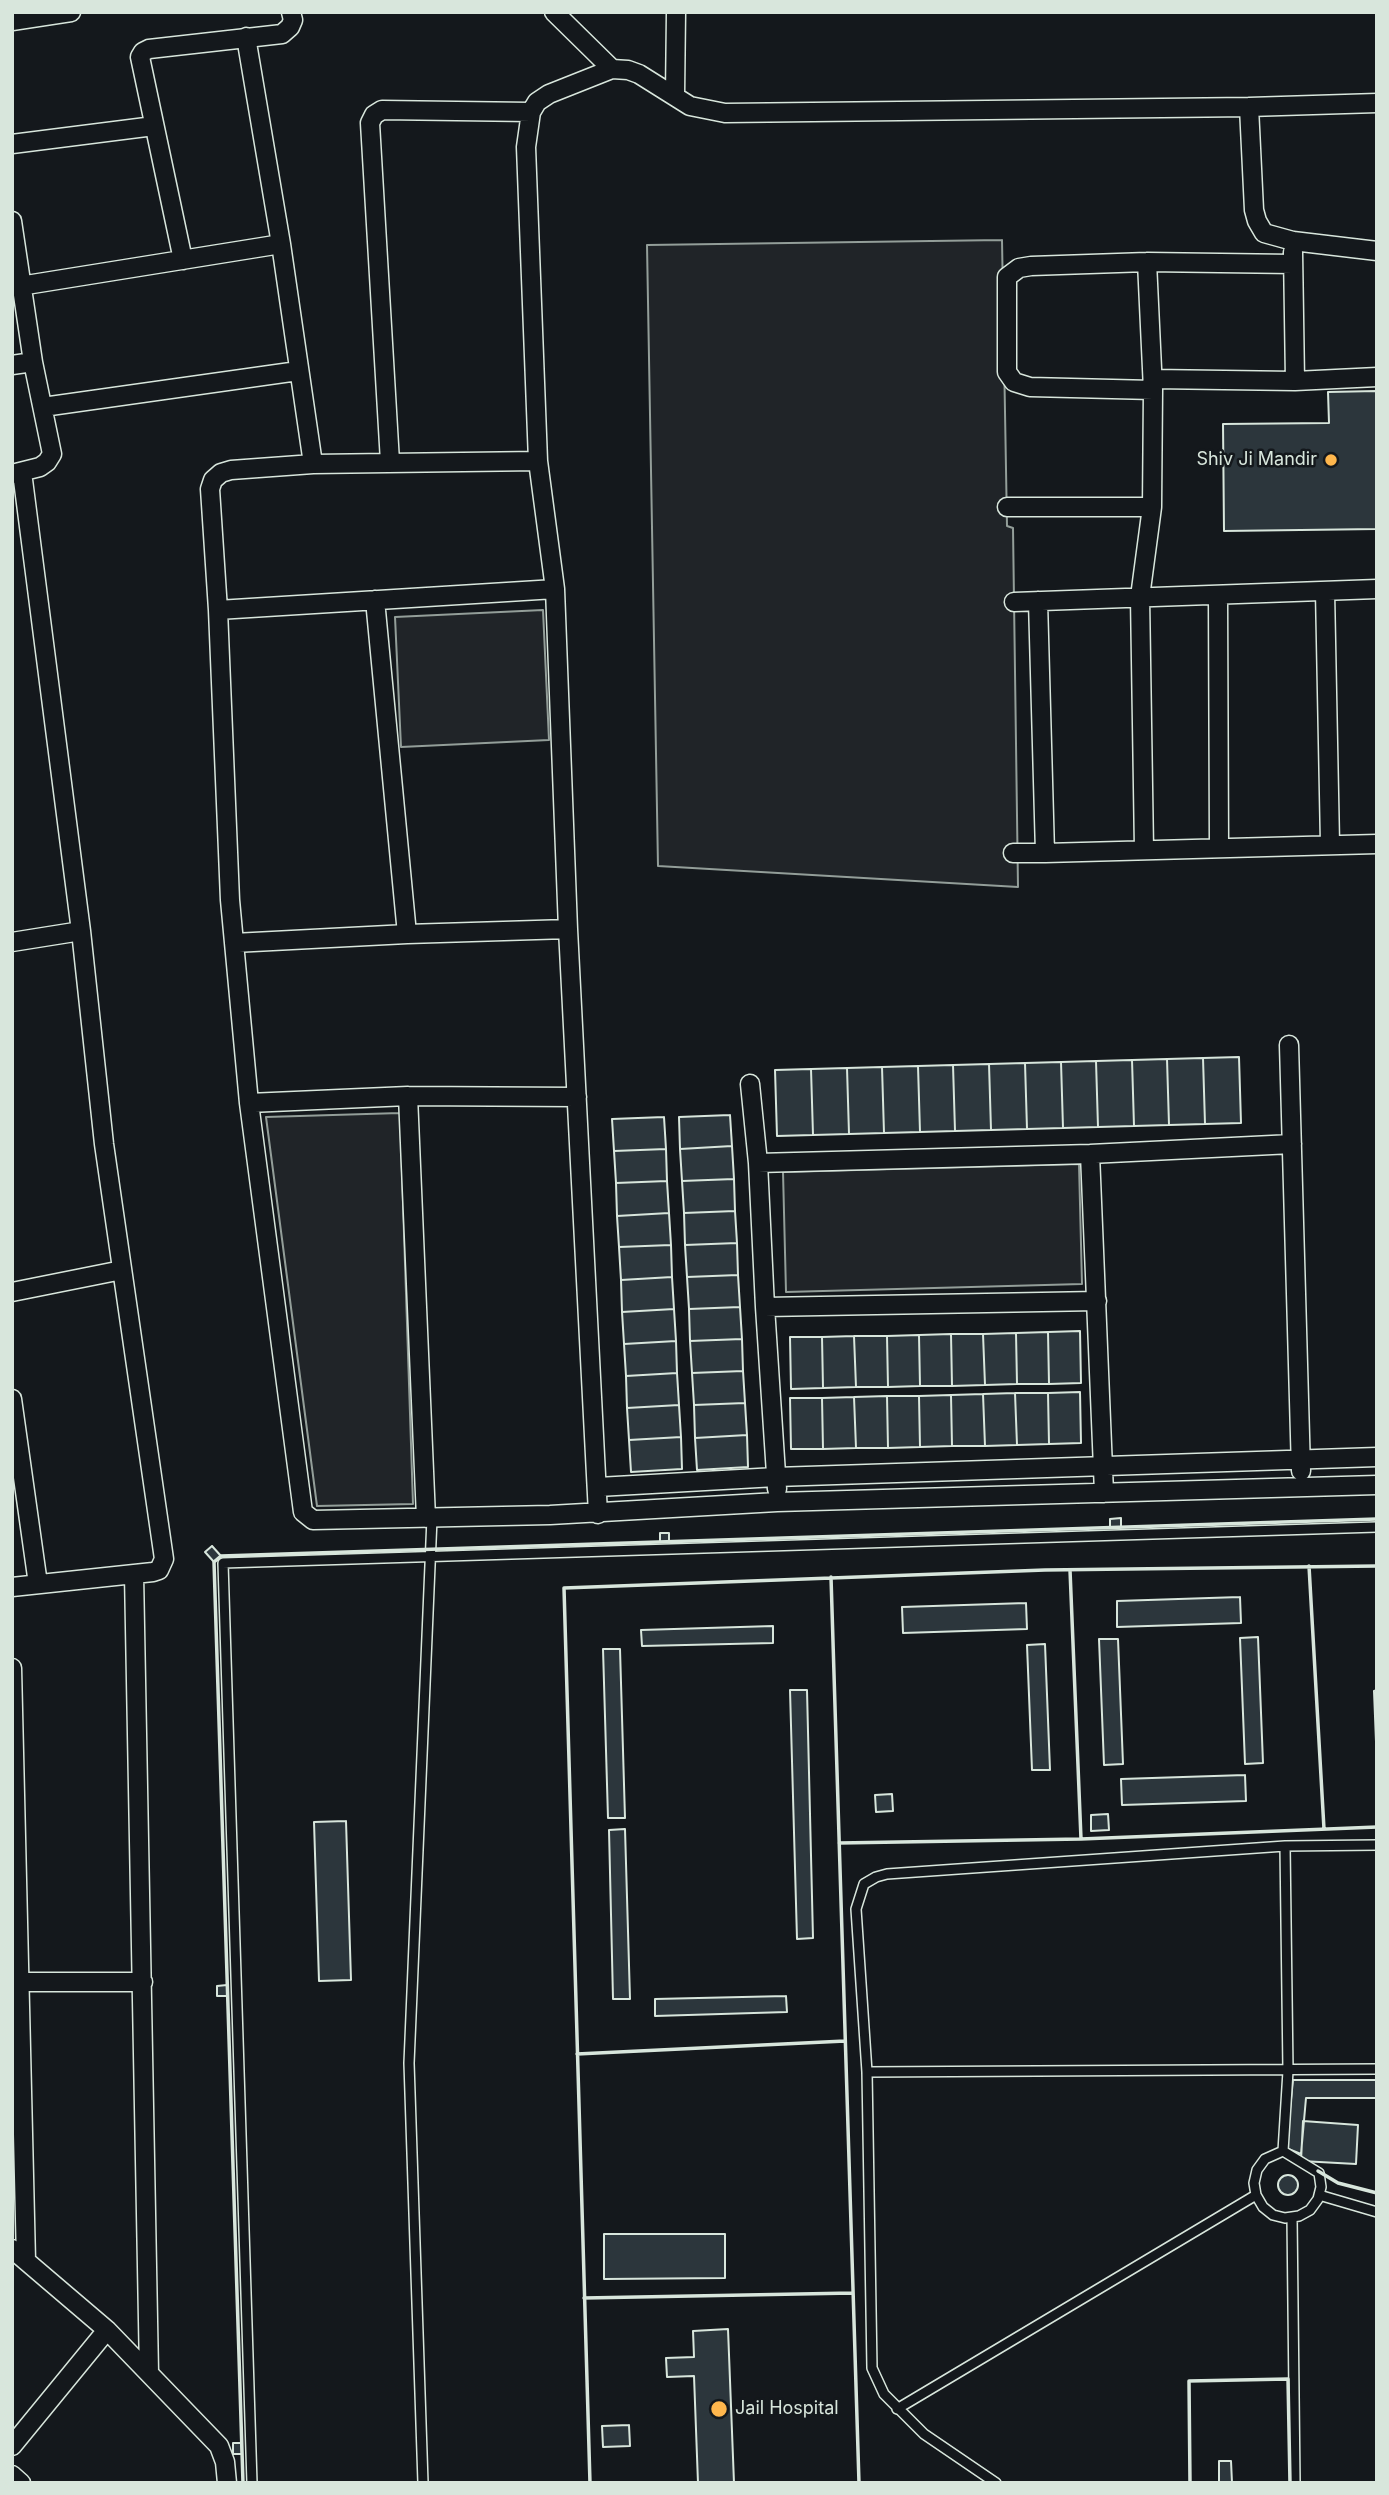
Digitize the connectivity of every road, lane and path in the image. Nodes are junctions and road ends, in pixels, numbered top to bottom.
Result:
1 (71, 12) edge
2 (291, 12) edge
3 (554, 12) edge
4 (676, 12) edge
5 (12, 21) edge
6 (246, 37) junction
7 (612, 69) junction
8 (675, 96) junction
9 (1377, 103) edge
10 (1249, 107) junction
11 (531, 112) junction
12 (154, 126) junction
13 (12, 144) edge
14 (12, 221) edge
15 (1293, 241) junction
16 (281, 244) junction
17 (1377, 251) edge
18 (14, 255) edge
19 (183, 260) junction
20 (1147, 262) junction
21 (1293, 264) junction
22 (20, 286) junction
23 (33, 362) junction
24 (12, 365) edge
25 (298, 371) junction
26 (1377, 377) edge
27 (1295, 381) junction
28 (1153, 384) junction
29 (43, 407) junction
30 (538, 461) junction
31 (390, 462) junction
32 (313, 464) junction
33 (17, 473) edge
34 (1007, 507) dead end
35 (1152, 507) junction
36 (555, 589) junction
37 (1377, 589) edge
38 (1325, 591) junction
39 (1218, 595) junction
40 (1140, 597) junction
41 (375, 600) junction
42 (1014, 601) dead end
43 (1038, 601) junction
44 (218, 610) junction
45 (1330, 844) junction
46 (1377, 844) edge
47 (1219, 848) junction
48 (1144, 850) junction
49 (1013, 853) dead end
50 (1045, 853) junction
51 (568, 929) junction
52 (80, 931) junction
53 (407, 934) junction
54 (12, 942) edge
55 (234, 943) junction
56 (1289, 1045) dead end
57 (750, 1084) dead end
58 (408, 1096) junction
59 (577, 1097) junction
60 (249, 1103) junction
61 (1292, 1144) junction
62 (1090, 1154) junction
63 (758, 1163) junction
64 (122, 1270) junction
65 (12, 1292) edge
66 (1097, 1301) junction
67 (765, 1307) junction
68 (12, 1399) edge
69 (1377, 1457) edge
70 (1301, 1460) junction
71 (1103, 1466) junction
72 (776, 1477) junction
73 (1377, 1485) edge
74 (598, 1487) junction
75 (1302, 1487) junction
76 (1104, 1493) junction
77 (777, 1502) junction
78 (598, 1514) junction
79 (429, 1518) junction
80 (1377, 1527) edge
81 (431, 1557) junction
82 (134, 1574) junction
83 (38, 1584) junction
84 (12, 1587) edge
85 (12, 1668) edge
86 (1377, 1845) edge
87 (1285, 1846) junction
88 (18, 1982) junction
89 (143, 1982) junction
90 (1377, 2069) edge
91 (1288, 2071) junction
92 (867, 2073) junction
93 (1283, 2151) junction
94 (1256, 2195) junction
95 (1319, 2195) junction
96 (1377, 2212) edge
97 (1292, 2217) junction
98 (19, 2255) edge
99 (107, 2330) junction
100 (149, 2373) junction
101 (897, 2409) junction
102 (12, 2446) edge
103 (12, 2475) edge
104 (21, 2483) edge
105 (227, 2483) edge
106 (251, 2483) edge
107 (423, 2483) edge
108 (996, 2483) edge
109 (1295, 2483) edge

1 - 5 street
2 - 6 street
3 - 7 street
4 - 8 street
6 - 12 street
6 - 16 street
7 - 8 street
7 - 11 street
8 - 10 street
9 - 10 street
10 - 15 street
11 - 30 street
11 - 31 street
12 - 13 street
12 - 19 street
14 - 18 street
15 - 17 street
15 - 21 street
16 - 19 street
16 - 25 street
18 - 22 street
19 - 22 street
20 - 21 street
20 - 28 street
20 - 28 street
21 - 27 street
22 - 23 street
23 - 24 street
23 - 29 street
25 - 29 street
25 - 32 street
26 - 27 street
27 - 28 street
28 - 35 street
29 - 33 street
30 - 31 street
30 - 36 street
31 - 32 street
32 - 44 street
33 - 52 street
34 - 35 street
35 - 40 street
36 - 41 street
36 - 51 street
37 - 38 street
38 - 39 street
38 - 45 street
39 - 40 street
39 - 47 street
40 - 43 street
40 - 48 street
41 - 44 street
41 - 53 street
42 - 43 street
43 - 50 street
44 - 55 street
45 - 46 street
45 - 47 street
47 - 48 street
48 - 50 street
49 - 50 street
51 - 53 street
51 - 59 street
52 - 54 street
52 - 64 street
53 - 55 street
55 - 60 street
56 - 61 street
57 - 63 street
58 - 59 street
58 - 60 street
58 - 79 street
59 - 74 street
60 - 79 street
61 - 62 street
61 - 70 street
62 - 63 street
62 - 66 street
63 - 67 street
64 - 65 street
64 - 82 street
66 - 67 street
66 - 71 street
67 - 72 street
68 - 83 street
69 - 70 street
70 - 71 street
70 - 75 street
71 - 72 street
71 - 76 street
72 - 74 street
72 - 77 street
73 - 75 street
74 - 78 street
75 - 76 street
76 - 77 street
77 - 78 street
78 - 79 street
79 - 81 lane
80 - 81 lane
81 - 106 lane
81 - 107 lane
82 - 83 street
82 - 89 street
83 - 84 street
85 - 88 street
86 - 87 lane
87 - 91 lane
87 - 92 lane
88 - 89 street
88 - 98 street
89 - 100 street
90 - 91 lane
91 - 92 lane
91 - 93 lane
92 - 101 lane
93 - 94 lane
93 - 95 lane
94 - 97 lane
94 - 101 lane
95 - 96 lane
95 - 97 lane
97 - 109 lane
98 - 99 street
99 - 100 street
99 - 102 street
100 - 105 street
101 - 108 lane
103 - 104 street

